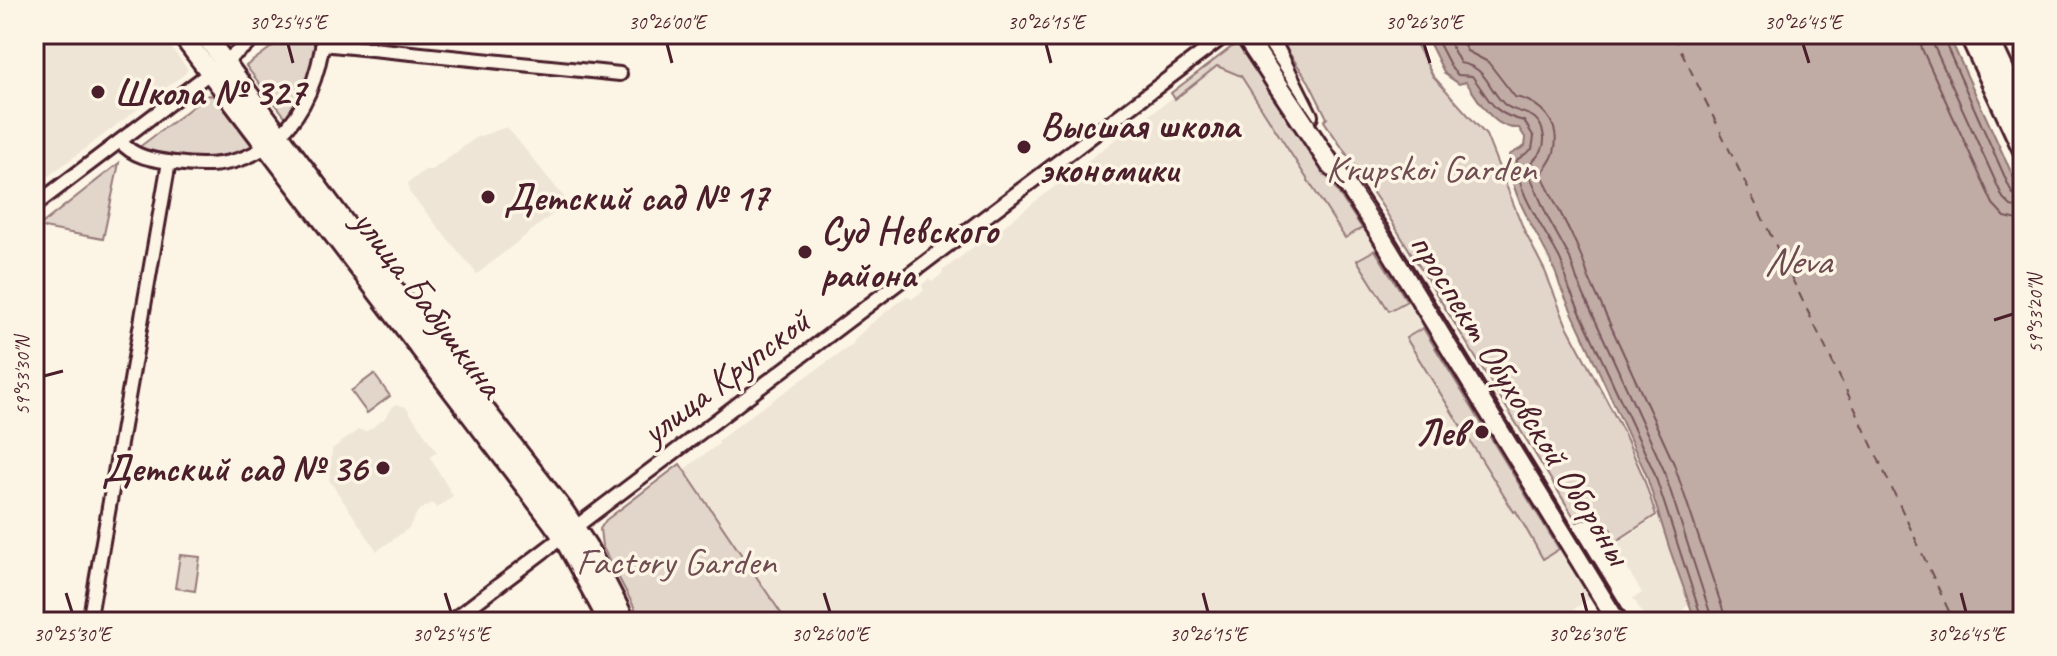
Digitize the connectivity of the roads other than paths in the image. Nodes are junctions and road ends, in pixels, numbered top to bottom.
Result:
1 (181, 34) edge
2 (204, 34) edge
3 (261, 34) edge
4 (1227, 34) edge
5 (1244, 34) edge
6 (1267, 34) edge
7 (1970, 34) edge
8 (1986, 34) edge
9 (323, 39) edge
10 (218, 67) junction
11 (620, 74) dead end
12 (2023, 113) edge
13 (273, 140) junction
14 (124, 146) junction
15 (2023, 148) edge
16 (169, 162) junction
17 (1338, 170) junction
18 (34, 206) edge
19 (569, 532) junction
20 (1615, 621) edge
21 (89, 622) edge
22 (450, 622) edge
23 (609, 622) edge
24 (626, 622) edge

1 - 10 street, улица Бабушкина
2 - 10 street, улица Бабушкина
3 - 10 street
4 - 19 street, улица Крупской
5 - 17 street, проспект Обуховской Обороны
6 - 17 street, проспект Обуховской Обороны
7 - 15 main road
8 - 12 main road
9 - 11 street
9 - 13 street
10 - 13 street, улица Бабушкина
10 - 14 street
13 - 16 street
13 - 19 street, улица Бабушкина
14 - 16 street
14 - 18 street
16 - 21 street
17 - 20 street, проспект Обуховской Обороны
19 - 22 street, улица Крупской
19 - 23 street, улица Бабушкина
19 - 24 street, улица Бабушкина

